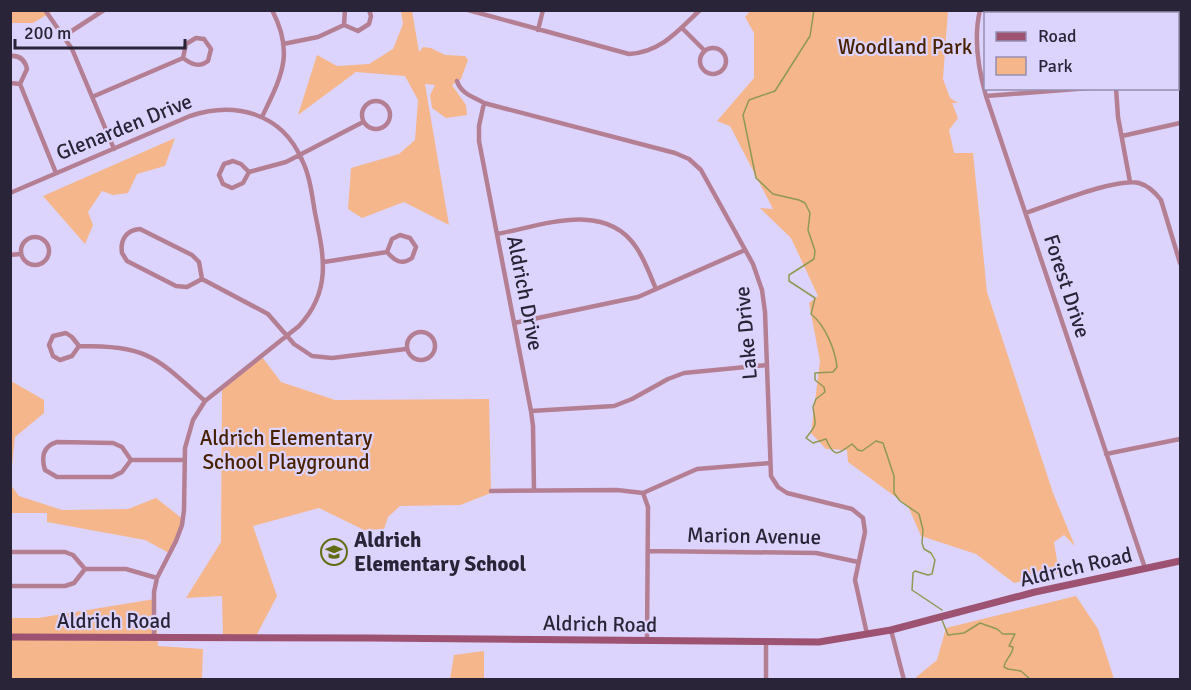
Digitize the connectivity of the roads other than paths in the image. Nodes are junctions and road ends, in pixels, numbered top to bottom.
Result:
1 (45, 10) edge
2 (104, 10) edge
3 (272, 10) edge
4 (345, 10) edge
5 (369, 10) edge
6 (468, 10) edge
7 (543, 10) edge
8 (700, 10) edge
9 (980, 10) edge
10 (344, 25) junction
11 (682, 28) junction
12 (538, 30) junction
13 (64, 36) junction
14 (283, 44) junction
15 (704, 50) junction
16 (10, 56) edge
17 (183, 58) junction
18 (458, 81) dead end
19 (10, 83) edge
20 (20, 84) junction
21 (984, 88) edge
22 (985, 90) edge
23 (1063, 90) edge
24 (1116, 90) edge
25 (986, 96) junction
26 (92, 97) junction
27 (484, 103) junction
28 (262, 117) junction
29 (363, 122) junction
30 (1180, 123) edge
31 (1122, 136) junction
32 (114, 149) junction
33 (300, 155) junction
34 (249, 171) junction
35 (57, 173) junction
36 (1130, 182) junction
37 (10, 193) edge
38 (1026, 213) junction
39 (497, 234) junction
40 (745, 250) junction
41 (387, 252) junction
42 (20, 254) junction
43 (10, 255) edge
44 (324, 262) junction
45 (1180, 263) edge
46 (202, 279) junction
47 (656, 289) junction
48 (514, 323) junction
49 (286, 336) junction
50 (79, 346) junction
51 (406, 349) junction
52 (766, 365) junction
53 (205, 401) junction
54 (531, 411) junction
55 (1180, 439) edge
56 (1106, 454) junction
57 (131, 460) junction
58 (184, 460) junction
59 (770, 463) junction
60 (534, 490) junction
61 (491, 491) dead end
62 (643, 493) junction
63 (648, 551) junction
64 (10, 552) edge
65 (1180, 561) edge
66 (858, 562) junction
67 (1145, 568) junction
68 (85, 569) junction
69 (157, 578) junction
70 (10, 586) edge
71 (891, 630) junction
72 (867, 634) junction
73 (10, 637) edge
74 (153, 638) junction
75 (647, 641) junction
76 (766, 643) junction
77 (766, 680) edge
78 (904, 680) edge

1 - 13 street
2 - 13 street
3 - 14 street
4 - 10 street
5 - 10 street
6 - 12 street
7 - 12 street
8 - 11 street
9 - 21 street, Forest Drive
10 - 14 street
11 - 12 street
11 - 15 street
13 - 26 street
14 - 28 street
15 - 15 street
16 - 20 street
17 - 17 street
17 - 26 street
18 - 27 street, Lake Drive
19 - 20 street
20 - 35 street
22 - 25 street, Forest Drive
23 - 25 street
24 - 31 street
25 - 38 street, Forest Drive
26 - 32 street
27 - 39 street, Aldrich Drive
27 - 40 street, Lake Drive
28 - 32 street, Glenarden Drive
28 - 33 street, Glenarden Drive
29 - 29 street
29 - 33 street
30 - 31 street
31 - 36 street
32 - 35 street, Glenarden Drive
33 - 34 street
33 - 44 street, Glenarden Drive
34 - 34 street
35 - 37 street, Glenarden Drive
36 - 38 street
36 - 45 street
38 - 56 street, Forest Drive
39 - 47 street
39 - 48 street, Aldrich Drive
40 - 47 street
40 - 52 street, Lake Drive
41 - 41 street
41 - 44 street
42 - 42 street
42 - 43 street
44 - 49 street, Glenarden Drive
46 - 46 street
46 - 49 street
47 - 48 street
48 - 54 street, Aldrich Drive
49 - 51 street
49 - 53 street, Glenarden Drive
50 - 50 street
50 - 53 street
51 - 51 street
52 - 54 street
52 - 59 street, Lake Drive
53 - 58 street, Glenarden Drive
54 - 60 street, Aldrich Drive
55 - 56 street
56 - 67 street, Forest Drive
57 - 57 street
57 - 58 street
58 - 69 street, Glenarden Drive
59 - 62 street
59 - 66 street, Lake Drive
60 - 61 street
60 - 62 street
62 - 63 street
63 - 66 street, Marion Avenue
63 - 75 street
64 - 68 street
65 - 67 main road, Aldrich Road
66 - 72 street, Lake Drive
67 - 71 main road, Aldrich Road
68 - 69 street
68 - 70 street
69 - 74 street, Glenarden Drive
71 - 72 main road, Aldrich Road
71 - 78 street
72 - 76 main road, Aldrich Road
73 - 74 main road, Aldrich Road
74 - 75 main road, Aldrich Road
75 - 76 main road, Aldrich Road
76 - 77 street

